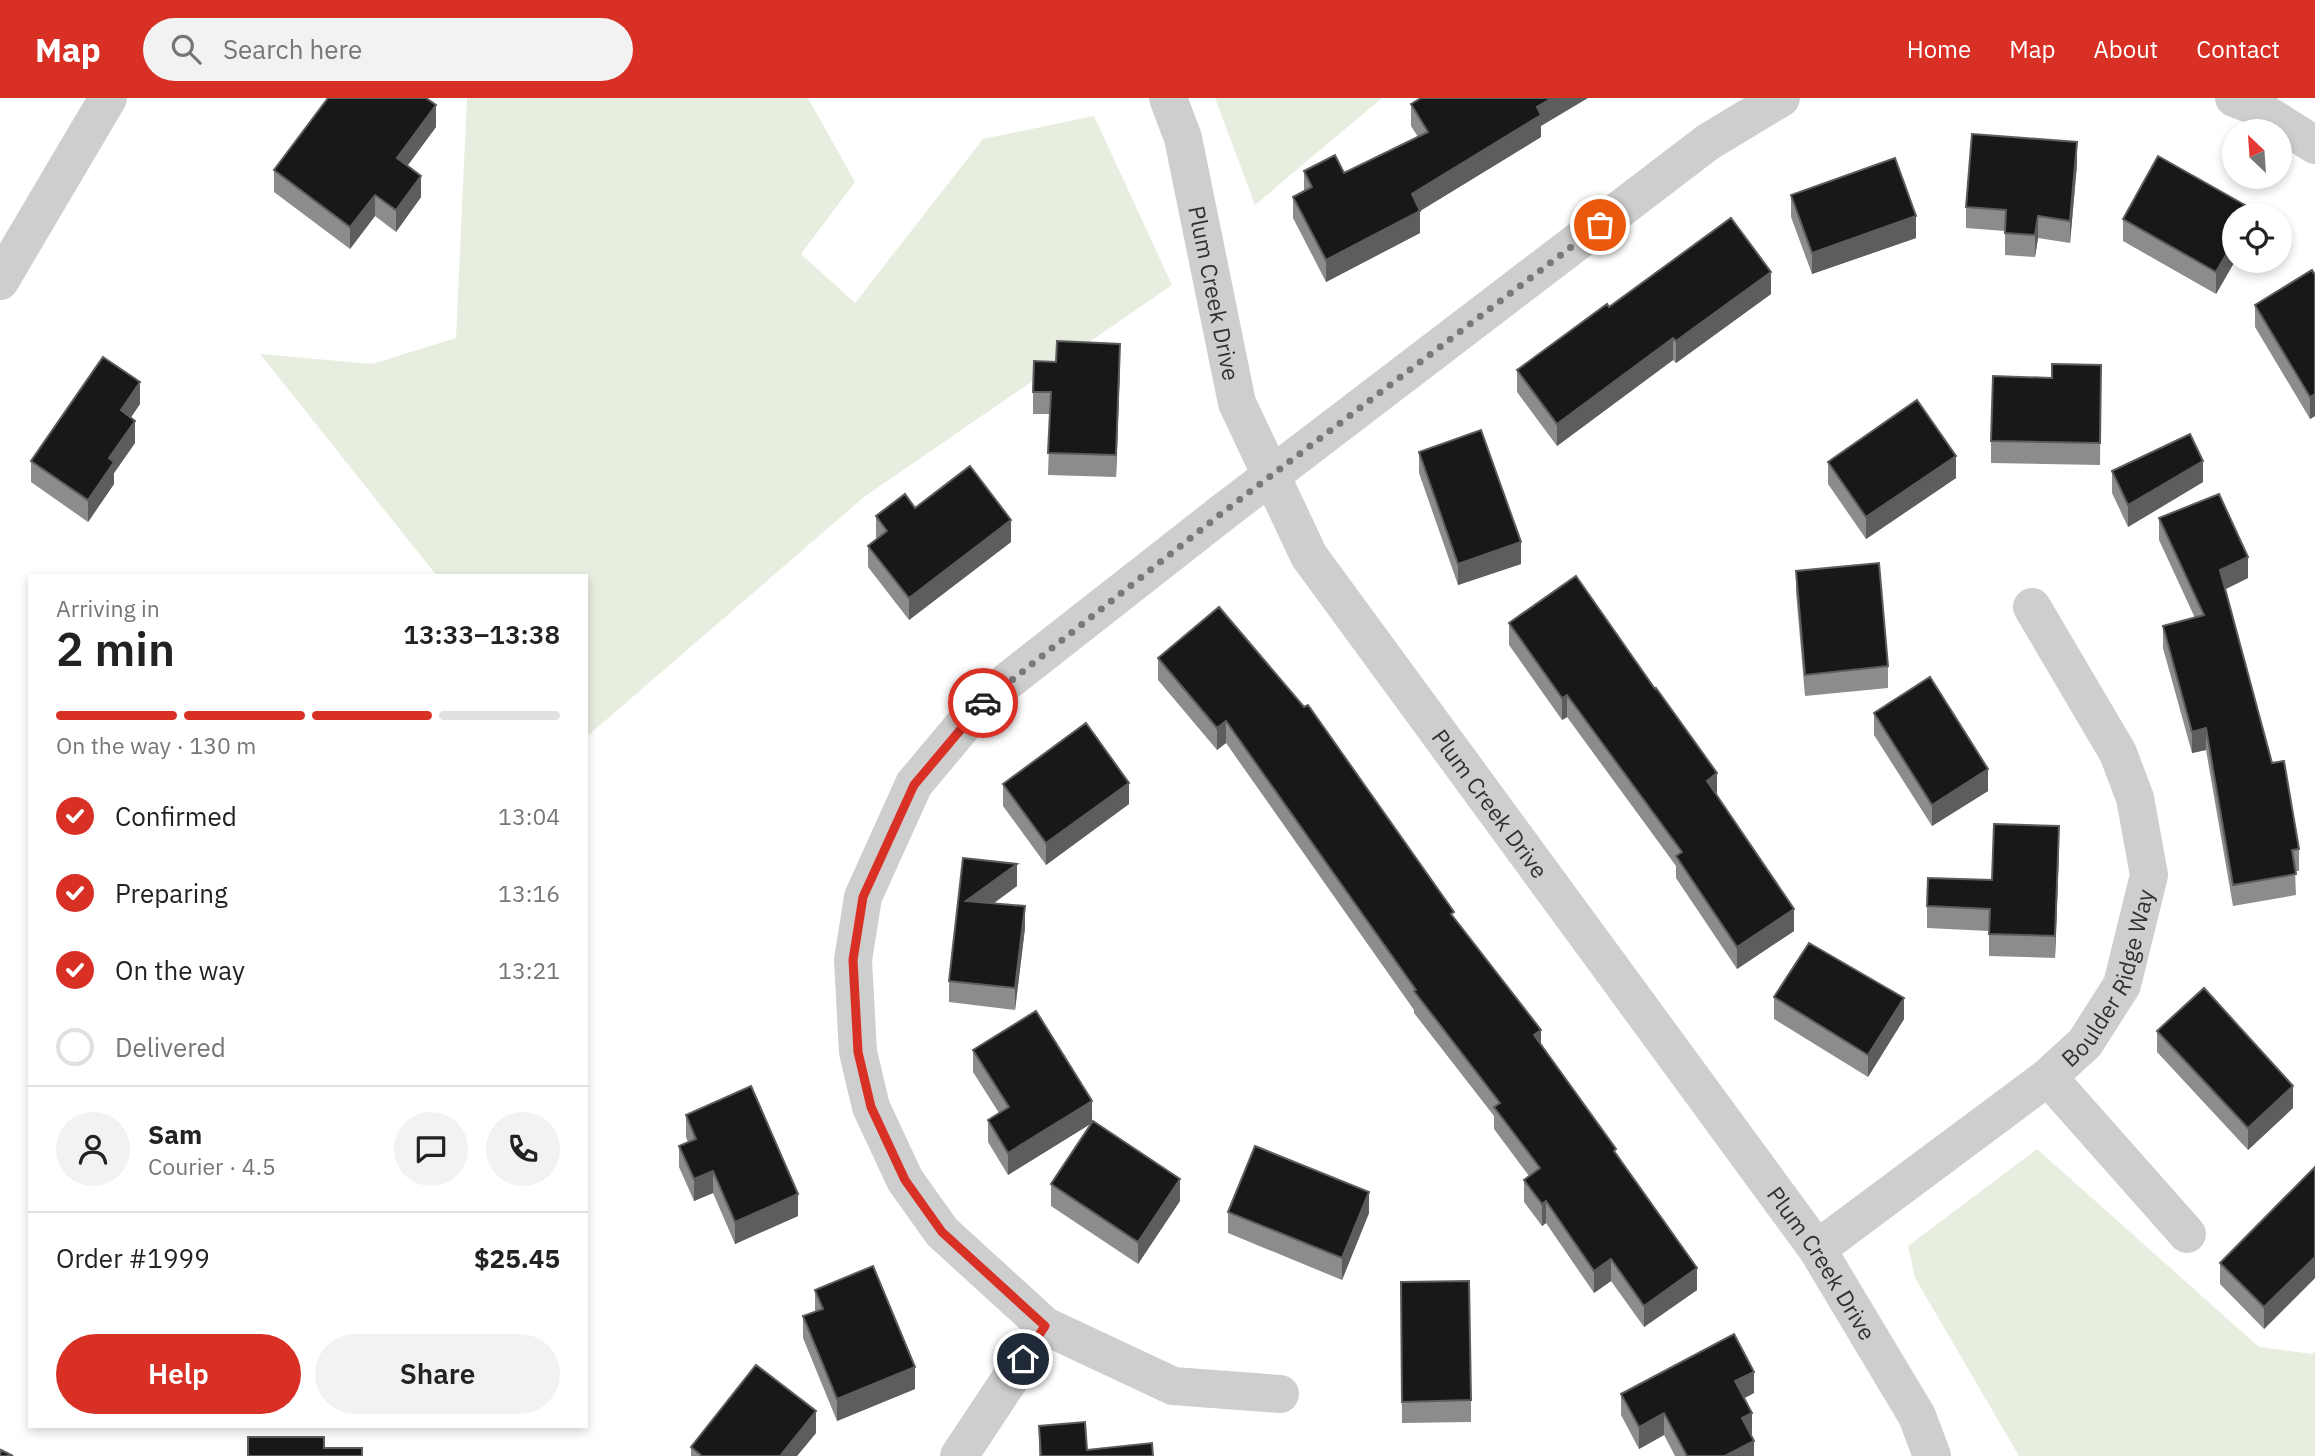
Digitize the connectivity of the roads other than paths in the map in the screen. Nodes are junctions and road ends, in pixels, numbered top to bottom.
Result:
1 (108, 98) edge
2 (1168, 98) edge
3 (1781, 98) edge
4 (2234, 98) edge
5 (2315, 145) edge
6 (0, 281) edge
7 (1272, 477) junction
8 (2032, 607) dead end
9 (2048, 1077) junction
10 (2187, 1234) dead end
11 (1817, 1249) junction
12 (1045, 1326) junction
13 (1280, 1394) dead end
14 (960, 1456) edge
15 (1932, 1456) edge

1 - 6 street
2 - 7 street, Plum Creek Drive
3 - 7 street
4 - 5 street
7 - 11 street, Plum Creek Drive
7 - 12 street
8 - 9 street, Boulder Ridge Way
9 - 10 street
9 - 11 street, Boulder Ridge Way
11 - 15 street, Plum Creek Drive
12 - 13 street
12 - 14 street

